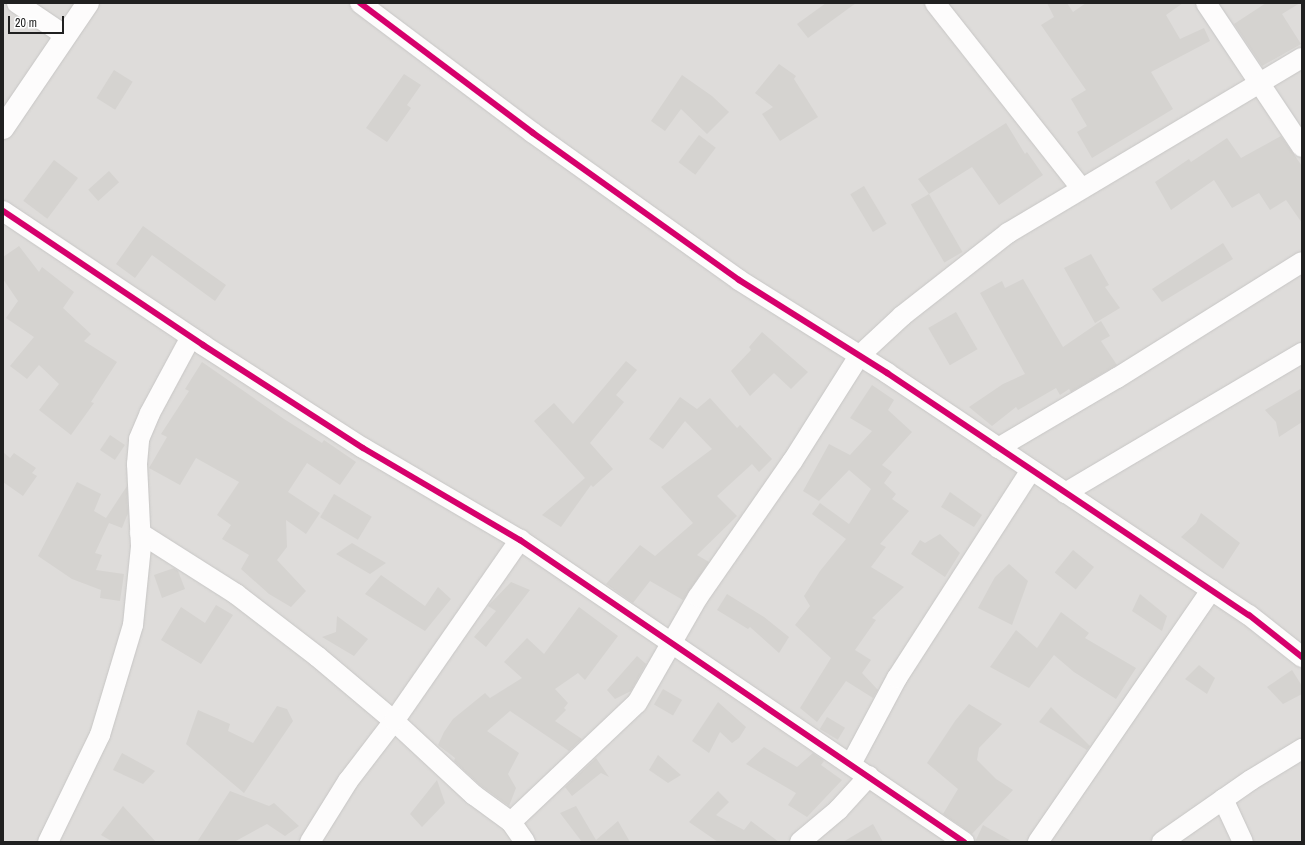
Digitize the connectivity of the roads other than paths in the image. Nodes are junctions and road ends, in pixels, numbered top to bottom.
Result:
1 (17, 3) edge
2 (88, 3) edge
3 (360, 3) edge
4 (935, 3) edge
5 (1206, 3) edge
6 (66, 36) junction
7 (1302, 58) edge
8 (1260, 82) junction
9 (3, 128) edge
10 (1302, 147) edge
11 (1081, 188) junction
12 (3, 212) edge
13 (1302, 262) edge
14 (191, 338) junction
15 (1302, 353) edge
16 (859, 356) junction
17 (998, 448) junction
18 (1031, 470) junction
19 (1065, 492) junction
20 (140, 533) junction
21 (520, 540) junction
22 (1210, 590) junction
23 (672, 642) junction
24 (1302, 657) edge
25 (394, 721) junction
26 (1302, 749) edge
27 (851, 764) junction
28 (869, 776) junction
29 (1223, 799) junction
30 (511, 822) junction
31 (48, 842) edge
32 (310, 842) edge
33 (525, 842) edge
34 (800, 842) edge
35 (964, 842) edge
36 (1038, 842) edge
37 (1162, 842) edge
38 (1243, 842) edge

1 - 6 street
2 - 6 street
3 - 16 street
4 - 11 street
5 - 8 street
6 - 9 street
7 - 8 street
8 - 10 street
8 - 11 street
11 - 16 street
12 - 14 street
13 - 17 street
14 - 20 street
14 - 21 street
15 - 19 street
16 - 17 street
16 - 23 street
17 - 18 street
18 - 19 street
18 - 27 street
19 - 22 street
20 - 25 street
20 - 31 street
21 - 23 street
21 - 25 street
22 - 24 street
22 - 36 street
23 - 27 street
23 - 30 street
25 - 30 street
25 - 32 street
26 - 29 street
27 - 28 street
28 - 34 street
28 - 35 street
29 - 37 street
29 - 38 street
30 - 33 street

